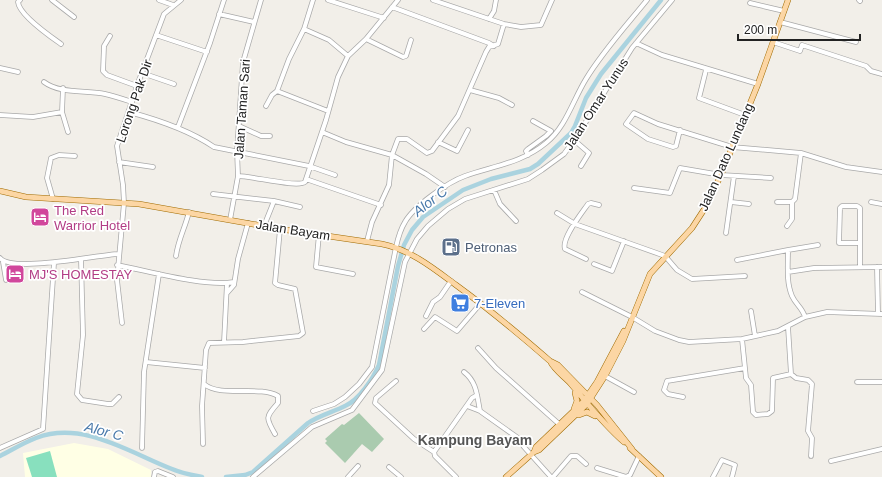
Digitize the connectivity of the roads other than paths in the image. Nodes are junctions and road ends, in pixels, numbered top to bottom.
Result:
1 (20, 0) edge
2 (52, 0) edge
3 (159, 0) edge
4 (181, 0) edge
5 (224, 0) edge
6 (261, 0) edge
7 (313, 0) edge
8 (328, 0) edge
9 (398, 0) edge
10 (433, 0) edge
11 (496, 0) edge
12 (552, 0) edge
13 (647, 0) edge
14 (672, 0) edge
15 (788, 0) edge
16 (750, 3) dead end
17 (173, 5) junction
18 (392, 7) junction
19 (784, 11) junction
20 (219, 14) junction
21 (74, 17) dead end
22 (384, 18) junction
23 (489, 19) junction
24 (254, 22) junction
25 (780, 22) junction
26 (504, 24) junction
27 (304, 29) junction
28 (156, 35) junction
29 (110, 36) dead end
30 (366, 39) junction
31 (410, 40) dead end
32 (773, 42) junction
33 (856, 42) dead end
34 (636, 43) junction
35 (62, 44) dead end
36 (494, 46) junction
37 (207, 52) junction
38 (348, 56) junction
39 (0, 68) edge
40 (706, 70) junction
41 (18, 72) dead end
42 (142, 73) junction
43 (882, 74) edge
44 (44, 82) dead end
45 (174, 84) dead end
46 (758, 84) junction
47 (137, 86) junction
48 (63, 88) junction
49 (470, 90) junction
50 (277, 91) junction
51 (132, 102) junction
52 (512, 105) dead end
53 (266, 106) dead end
54 (328, 111) junction
55 (62, 112) junction
56 (129, 112) junction
57 (0, 114) edge
58 (745, 115) junction
59 (533, 121) dead end
60 (239, 126) junction
61 (178, 127) junction
62 (468, 130) dead end
63 (680, 130) junction
64 (550, 131) junction
65 (68, 132) dead end
66 (322, 132) junction
67 (555, 133) junction
68 (270, 136) dead end
69 (574, 140) junction
70 (438, 142) junction
71 (732, 146) junction
72 (237, 151) junction
73 (801, 153) junction
74 (392, 155) junction
75 (528, 155) junction
76 (75, 156) dead end
77 (119, 162) junction
78 (309, 166) junction
79 (581, 166) dead end
80 (153, 167) dead end
81 (882, 172) edge
82 (335, 174) dead end
83 (721, 175) junction
84 (238, 176) junction
85 (734, 176) junction
86 (771, 178) dead end
87 (306, 179) junction
88 (445, 187) junction
89 (634, 188) dead end
90 (494, 190) junction
91 (0, 191) edge
92 (212, 194) dead end
93 (235, 196) junction
94 (53, 199) junction
95 (274, 201) junction
96 (731, 202) junction
97 (777, 202) dead end
98 (792, 202) junction
99 (871, 202) dead end
100 (124, 203) junction
101 (749, 204) dead end
102 (882, 204) edge
103 (381, 206) junction
104 (599, 206) dead end
105 (300, 207) dead end
106 (189, 212) junction
107 (557, 213) dead end
108 (230, 220) junction
109 (516, 221) dead end
110 (248, 223) junction
111 (575, 224) junction
112 (264, 226) junction
113 (787, 226) dead end
114 (280, 229) junction
115 (726, 233) dead end
116 (319, 234) junction
117 (367, 241) junction
118 (624, 241) junction
119 (860, 243) junction
120 (818, 245) dead end
121 (397, 248) junction
122 (788, 250) junction
123 (407, 252) junction
124 (118, 254) junction
125 (176, 256) dead end
126 (665, 256) junction
127 (81, 259) junction
128 (586, 259) dead end
129 (1, 260) edge
130 (737, 260) dead end
131 (54, 262) junction
132 (594, 264) dead end
133 (117, 265) junction
134 (860, 266) junction
135 (880, 267) edge
136 (788, 272) junction
137 (159, 274) junction
138 (353, 274) dead end
139 (745, 276) dead end
140 (6, 280) dead end
141 (451, 281) junction
142 (234, 282) junction
143 (227, 283) junction
144 (582, 292) dead end
145 (227, 293) junction
146 (481, 303) junction
147 (751, 311) dead end
148 (880, 314) edge
149 (426, 316) dead end
150 (805, 317) junction
151 (631, 320) junction
152 (122, 323) dead end
153 (788, 327) junction
154 (424, 329) dead end
155 (755, 336) junction
156 (742, 339) junction
157 (224, 342) junction
158 (478, 348) dead end
159 (146, 362) junction
160 (205, 368) junction
161 (745, 368) junction
162 (464, 372) dead end
163 (792, 374) junction
164 (605, 376) junction
165 (396, 381) dead end
166 (571, 381) junction
167 (857, 382) dead end
168 (882, 382) edge
169 (598, 383) junction
170 (204, 384) junction
171 (634, 392) dead end
172 (477, 395) junction
173 (119, 397) dead end
174 (683, 397) dead end
175 (587, 400) junction
176 (597, 405) junction
177 (467, 406) junction
178 (313, 411) dead end
179 (480, 411) junction
180 (574, 415) junction
181 (601, 420) junction
182 (559, 424) junction
183 (275, 434) dead end
184 (204, 444) dead end
185 (0, 448) edge
186 (142, 448) dead end
187 (632, 449) junction
188 (882, 449) edge
189 (434, 452) junction
190 (532, 454) junction
191 (639, 456) junction
192 (811, 456) dead end
193 (832, 461) dead end
194 (586, 464) dead end
195 (358, 466) dead end
196 (389, 466) dead end
197 (597, 468) dead end
198 (610, 475) edge
199 (154, 477) edge
200 (174, 477) edge
201 (253, 477) edge
202 (348, 477) edge
203 (401, 477) edge
204 (456, 477) edge
205 (506, 477) edge
206 (552, 477) edge
207 (661, 477) edge
208 (713, 477) edge
209 (732, 477) edge

1 - 35 street
2 - 21 street
3 - 17 street
4 - 17 street, Lorong Pak Dir
5 - 20 street
6 - 24 street, Jalan Taman Sari
7 - 27 street
8 - 22 street
9 - 18 street
10 - 23 street
11 - 23 street
12 - 26 street
13 - 67 street
14 - 34 street, Jalan Omar Yunus
15 - 19 main road, Jalan Dato Lundang
16 - 19 street
17 - 28 street, Lorong Pak Dir
18 - 22 street
18 - 36 street
19 - 25 main road, Jalan Dato Lundang
20 - 24 street
20 - 37 street
22 - 30 street
23 - 26 street
24 - 60 street, Jalan Taman Sari
25 - 32 main road, Jalan Dato Lundang
25 - 33 street
26 - 36 street
27 - 38 street
27 - 50 street
28 - 37 street
28 - 42 street, Lorong Pak Dir
29 - 47 street
30 - 31 street
30 - 38 street
32 - 43 street
32 - 46 main road, Jalan Dato Lundang
34 - 40 street
34 - 69 street, Jalan Omar Yunus
36 - 49 street
37 - 61 street
38 - 54 street
39 - 41 street
40 - 46 street
40 - 58 street
42 - 45 street
42 - 47 street, Lorong Pak Dir
44 - 48 street
46 - 58 main road, Jalan Dato Lundang
47 - 51 street, Lorong Pak Dir
48 - 51 street
48 - 55 street
49 - 52 street
49 - 70 street
50 - 53 street
50 - 54 street
51 - 56 street, Lorong Pak Dir
54 - 66 street
55 - 57 street
55 - 65 street
56 - 61 street
56 - 77 street, Lorong Pak Dir
58 - 71 main road, Jalan Dato Lundang
59 - 64 street
60 - 68 street
60 - 72 street, Jalan Taman Sari
61 - 72 street
62 - 70 street
63 - 63 street
63 - 71 street
64 - 67 street
64 - 75 street
66 - 74 street
66 - 78 street
67 - 75 street
69 - 79 street
69 - 90 street, Jalan Omar Yunus
70 - 74 street
71 - 73 street
71 - 83 main road, Jalan Dato Lundang
72 - 78 street
72 - 84 street, Jalan Taman Sari
73 - 81 street
73 - 98 street
74 - 88 street
74 - 103 street
75 - 88 street
76 - 94 street
77 - 80 street
77 - 100 street, Lorong Pak Dir
78 - 82 street
78 - 87 street
83 - 85 street
83 - 89 street
83 - 126 main road, Jalan Dato Lundang
84 - 87 street
84 - 93 street, Jalan Taman Sari
85 - 86 street
85 - 96 street
87 - 103 street
88 - 121 street
90 - 109 street
90 - 123 street, Jalan Omar Yunus
91 - 94 main road, Jalan Bayam
92 - 93 street
93 - 95 street
93 - 108 street, Jalan Taman Sari
94 - 100 main road, Jalan Bayam
95 - 105 street
95 - 112 street
96 - 101 street
96 - 115 street
97 - 98 street
98 - 113 street
99 - 102 street
100 - 106 main road, Jalan Bayam
100 - 124 street, Lorong Pak Dir
103 - 117 street
104 - 111 street
106 - 108 main road, Jalan Bayam
106 - 125 street
107 - 111 street
108 - 110 main road, Jalan Bayam
110 - 112 main road, Jalan Bayam
110 - 142 street
111 - 118 street
111 - 128 street
112 - 114 main road, Jalan Bayam
114 - 116 main road, Jalan Bayam
114 - 157 street
116 - 117 main road, Jalan Bayam
116 - 138 street
117 - 121 main road, Jalan Bayam
118 - 126 street
118 - 132 street
119 - 119 street
119 - 134 street
120 - 122 street
121 - 123 main road, Jalan Bayam
121 - 178 street
122 - 130 street
122 - 136 street
123 - 141 main road, Jalan Bayam
123 - 201 street, Jalan Omar Yunus
124 - 127 street
124 - 133 street, Lorong Pak Dir
126 - 139 street
126 - 151 main road, Jalan Dato Lundang
127 - 131 street
127 - 173 street
129 - 131 street
129 - 140 street
131 - 185 street
133 - 137 street
133 - 152 street, Lorong Pak Dir
134 - 135 street
134 - 136 street
135 - 148 street
136 - 150 street
137 - 143 street
137 - 159 street
141 - 146 main road, Jalan Bayam
141 - 149 street
142 - 143 street
142 - 145 street
143 - 145 street
144 - 151 street
145 - 157 street
146 - 154 street
146 - 166 main road, Jalan Bayam
147 - 155 street
148 - 150 street
150 - 153 street
151 - 156 street
151 - 164 main road, Jalan Dato Lundang
151 - 169 main road, Jalan Dato Lundang
153 - 155 street
153 - 163 street
155 - 156 street
156 - 161 street
157 - 160 street
158 - 182 street
159 - 160 street
159 - 186 street
160 - 170 street
161 - 163 street
161 - 174 street
162 - 172 street
163 - 192 street
164 - 169 main road, Jalan Dato Lundang
164 - 171 street
165 - 189 street
166 - 169 main road
166 - 175 main road, Jalan Bayam
166 - 180 main road
167 - 168 street
169 - 175 main road, Jalan Dato Lundang
169 - 176 main road
170 - 183 street
170 - 184 street
172 - 177 street
172 - 179 street
175 - 176 main road
175 - 180 main road, Jalan Dato Lundang
175 - 181 main road
176 - 187 main road
177 - 179 street
177 - 189 street
179 - 190 street
180 - 181 main road
180 - 182 main road, Jalan Dato Lundang
180 - 190 main road, Jalan Dato Lundang
181 - 187 main road
182 - 190 main road, Jalan Dato Lundang
187 - 191 main road
188 - 193 street
189 - 204 street
190 - 205 main road, Jalan Dato Lundang
190 - 206 street
191 - 198 street
191 - 207 main road
194 - 206 street
195 - 202 street
196 - 203 street
197 - 198 street
199 - 200 street
208 - 209 street

